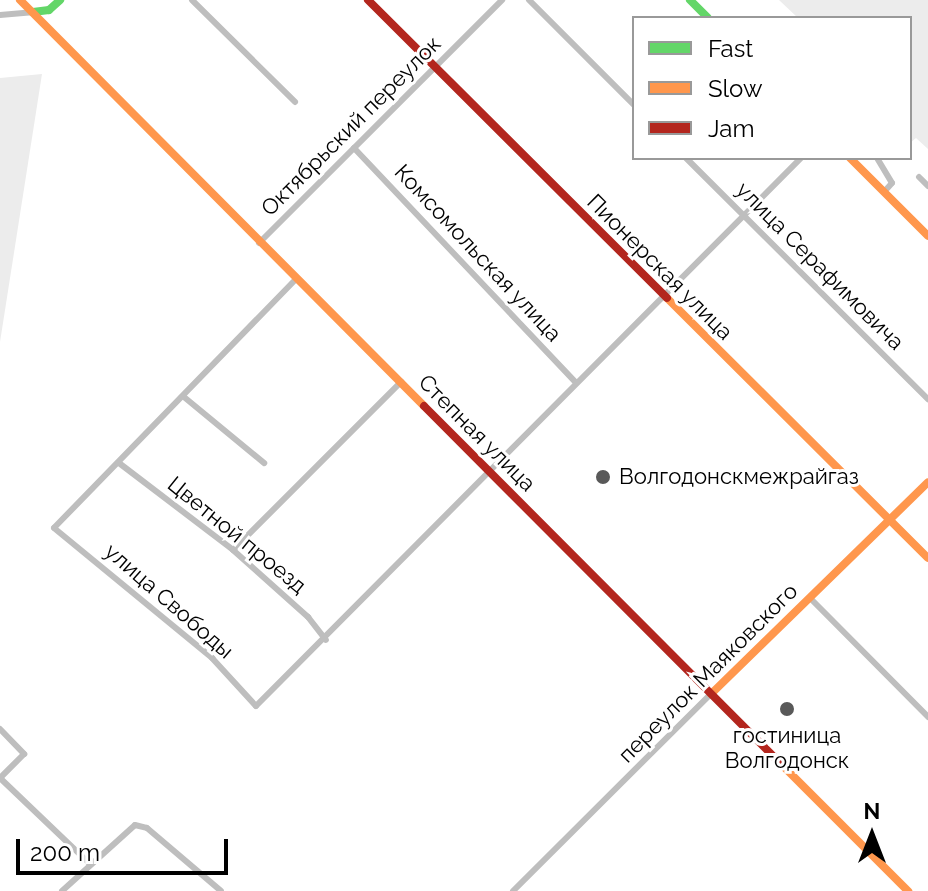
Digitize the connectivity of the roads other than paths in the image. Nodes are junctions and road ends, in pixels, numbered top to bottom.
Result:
1 (20, 0) edge
2 (60, 0) edge
3 (192, 0) edge
4 (368, 0) edge
5 (502, 0) edge
6 (529, 0) edge
7 (690, 0) edge
8 (33, 12) junction
9 (0, 15) edge
10 (706, 16) edge
11 (436, 68) junction
12 (295, 102) dead end
13 (632, 103) edge
14 (354, 148) junction
15 (688, 160) edge
16 (799, 160) edge
17 (852, 160) edge
18 (878, 160) edge
19 (919, 177) dead end
20 (928, 186) edge
21 (884, 192) junction
22 (743, 215) junction
23 (928, 236) edge
24 (259, 243) junction
25 (296, 279) junction
26 (663, 295) junction
27 (401, 382) junction
28 (576, 383) junction
29 (184, 397) junction
30 (928, 399) edge
31 (119, 463) junction
32 (264, 463) dead end
33 (490, 471) junction
34 (928, 482) edge
35 (890, 520) junction
36 (233, 550) junction
37 (928, 558) edge
38 (810, 598) junction
39 (326, 640) junction
40 (711, 694) junction
41 (928, 717) edge
42 (0, 729) edge
43 (0, 778) edge
44 (90, 864) junction
45 (62, 891) edge
46 (221, 891) edge
47 (513, 891) edge
48 (908, 891) edge

1 - 8 street, Степная улица
2 - 8 street
3 - 12 street
4 - 11 street, Пионерская улица
5 - 11 street, Октябрьский переулок
6 - 13 street
7 - 10 street
8 - 9 street
8 - 24 street, Степная улица
11 - 14 street, Октябрьский переулок
11 - 26 street, Пионерская улица
14 - 24 street, Октябрьский переулок
14 - 28 street, Комсомольская улица
15 - 22 street, улица Серафимовича
16 - 22 street
17 - 21 street
18 - 21 street
19 - 20 street
21 - 23 street
22 - 26 street
22 - 30 street, улица Серафимовича
24 - 25 street, Степная улица
25 - 27 street, Степная улица
25 - 29 street
26 - 28 street
26 - 35 street, Пионерская улица
27 - 33 street, Степная улица
27 - 36 street
28 - 33 street
29 - 31 street
29 - 32 street
31 - 36 street, Цветной проезд
31 - 39 street, улица Свободы
33 - 39 street
33 - 40 street, Степная улица
34 - 35 street, переулок Маяковского
35 - 37 street, Пионерская улица
35 - 38 street, переулок Маяковского
36 - 39 street, Цветной проезд
38 - 40 street, переулок Маяковского
38 - 41 street
40 - 47 street, переулок Маяковского
40 - 48 street, Степная улица
42 - 43 street
43 - 44 street
44 - 45 street
44 - 46 street

